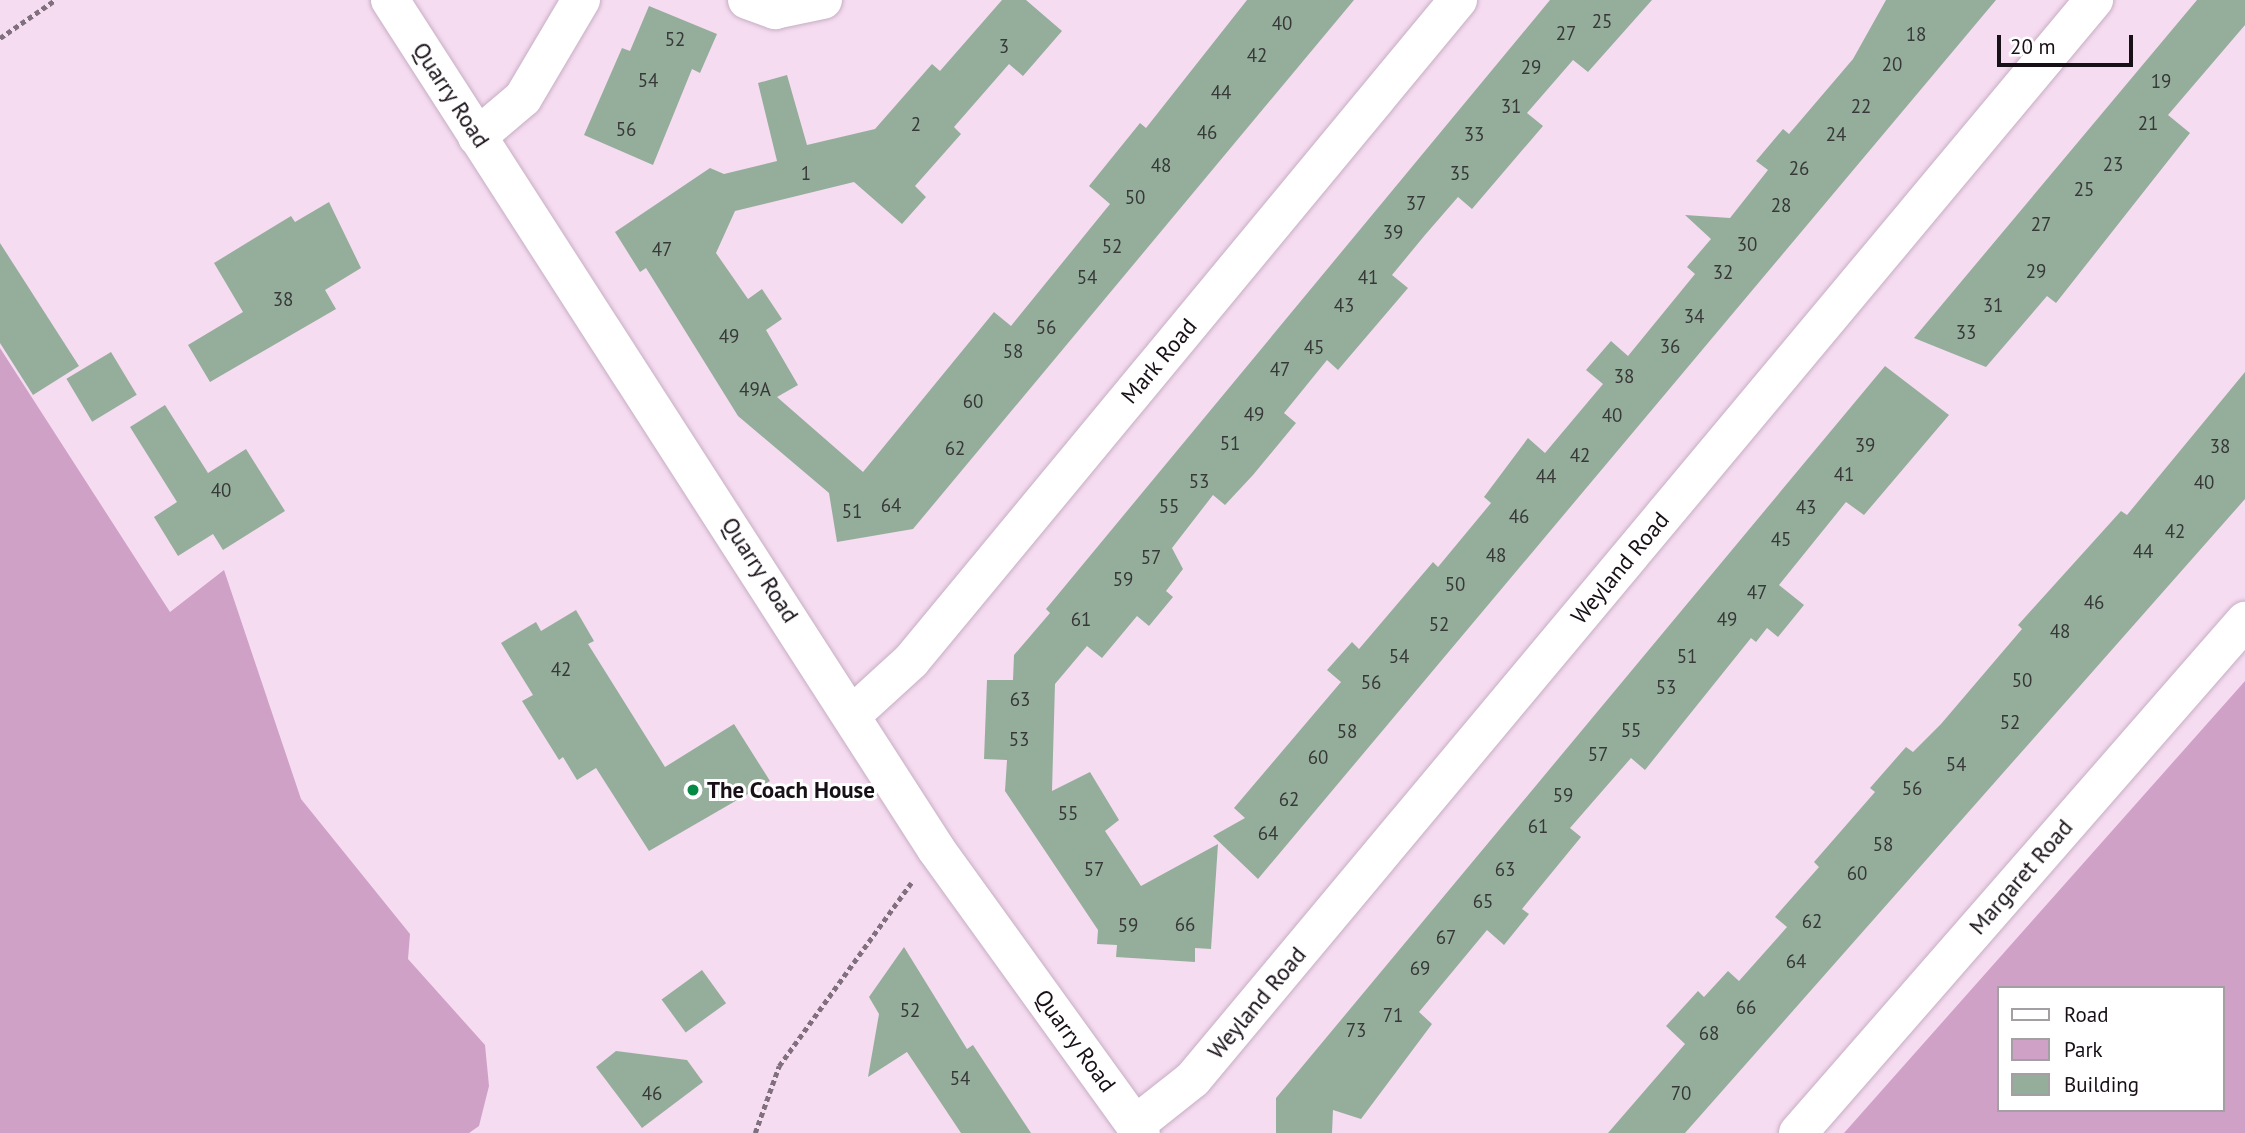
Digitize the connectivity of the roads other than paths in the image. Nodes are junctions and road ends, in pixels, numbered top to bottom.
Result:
1 (390, 0) edge
2 (580, 0) edge
3 (747, 0) edge
4 (823, 0) edge
5 (1458, 0) edge
6 (2094, 0) edge
7 (477, 137) junction
8 (2245, 621) edge
9 (853, 714) junction
10 (1138, 1129) edge
11 (1798, 1133) edge

1 - 7 street, Quarry Road
2 - 7 street
3 - 4 street
5 - 9 street, Mark Road
6 - 10 street, Weyland Road
7 - 9 street, Quarry Road
8 - 11 street, Margaret Road
9 - 10 street, Quarry Road

